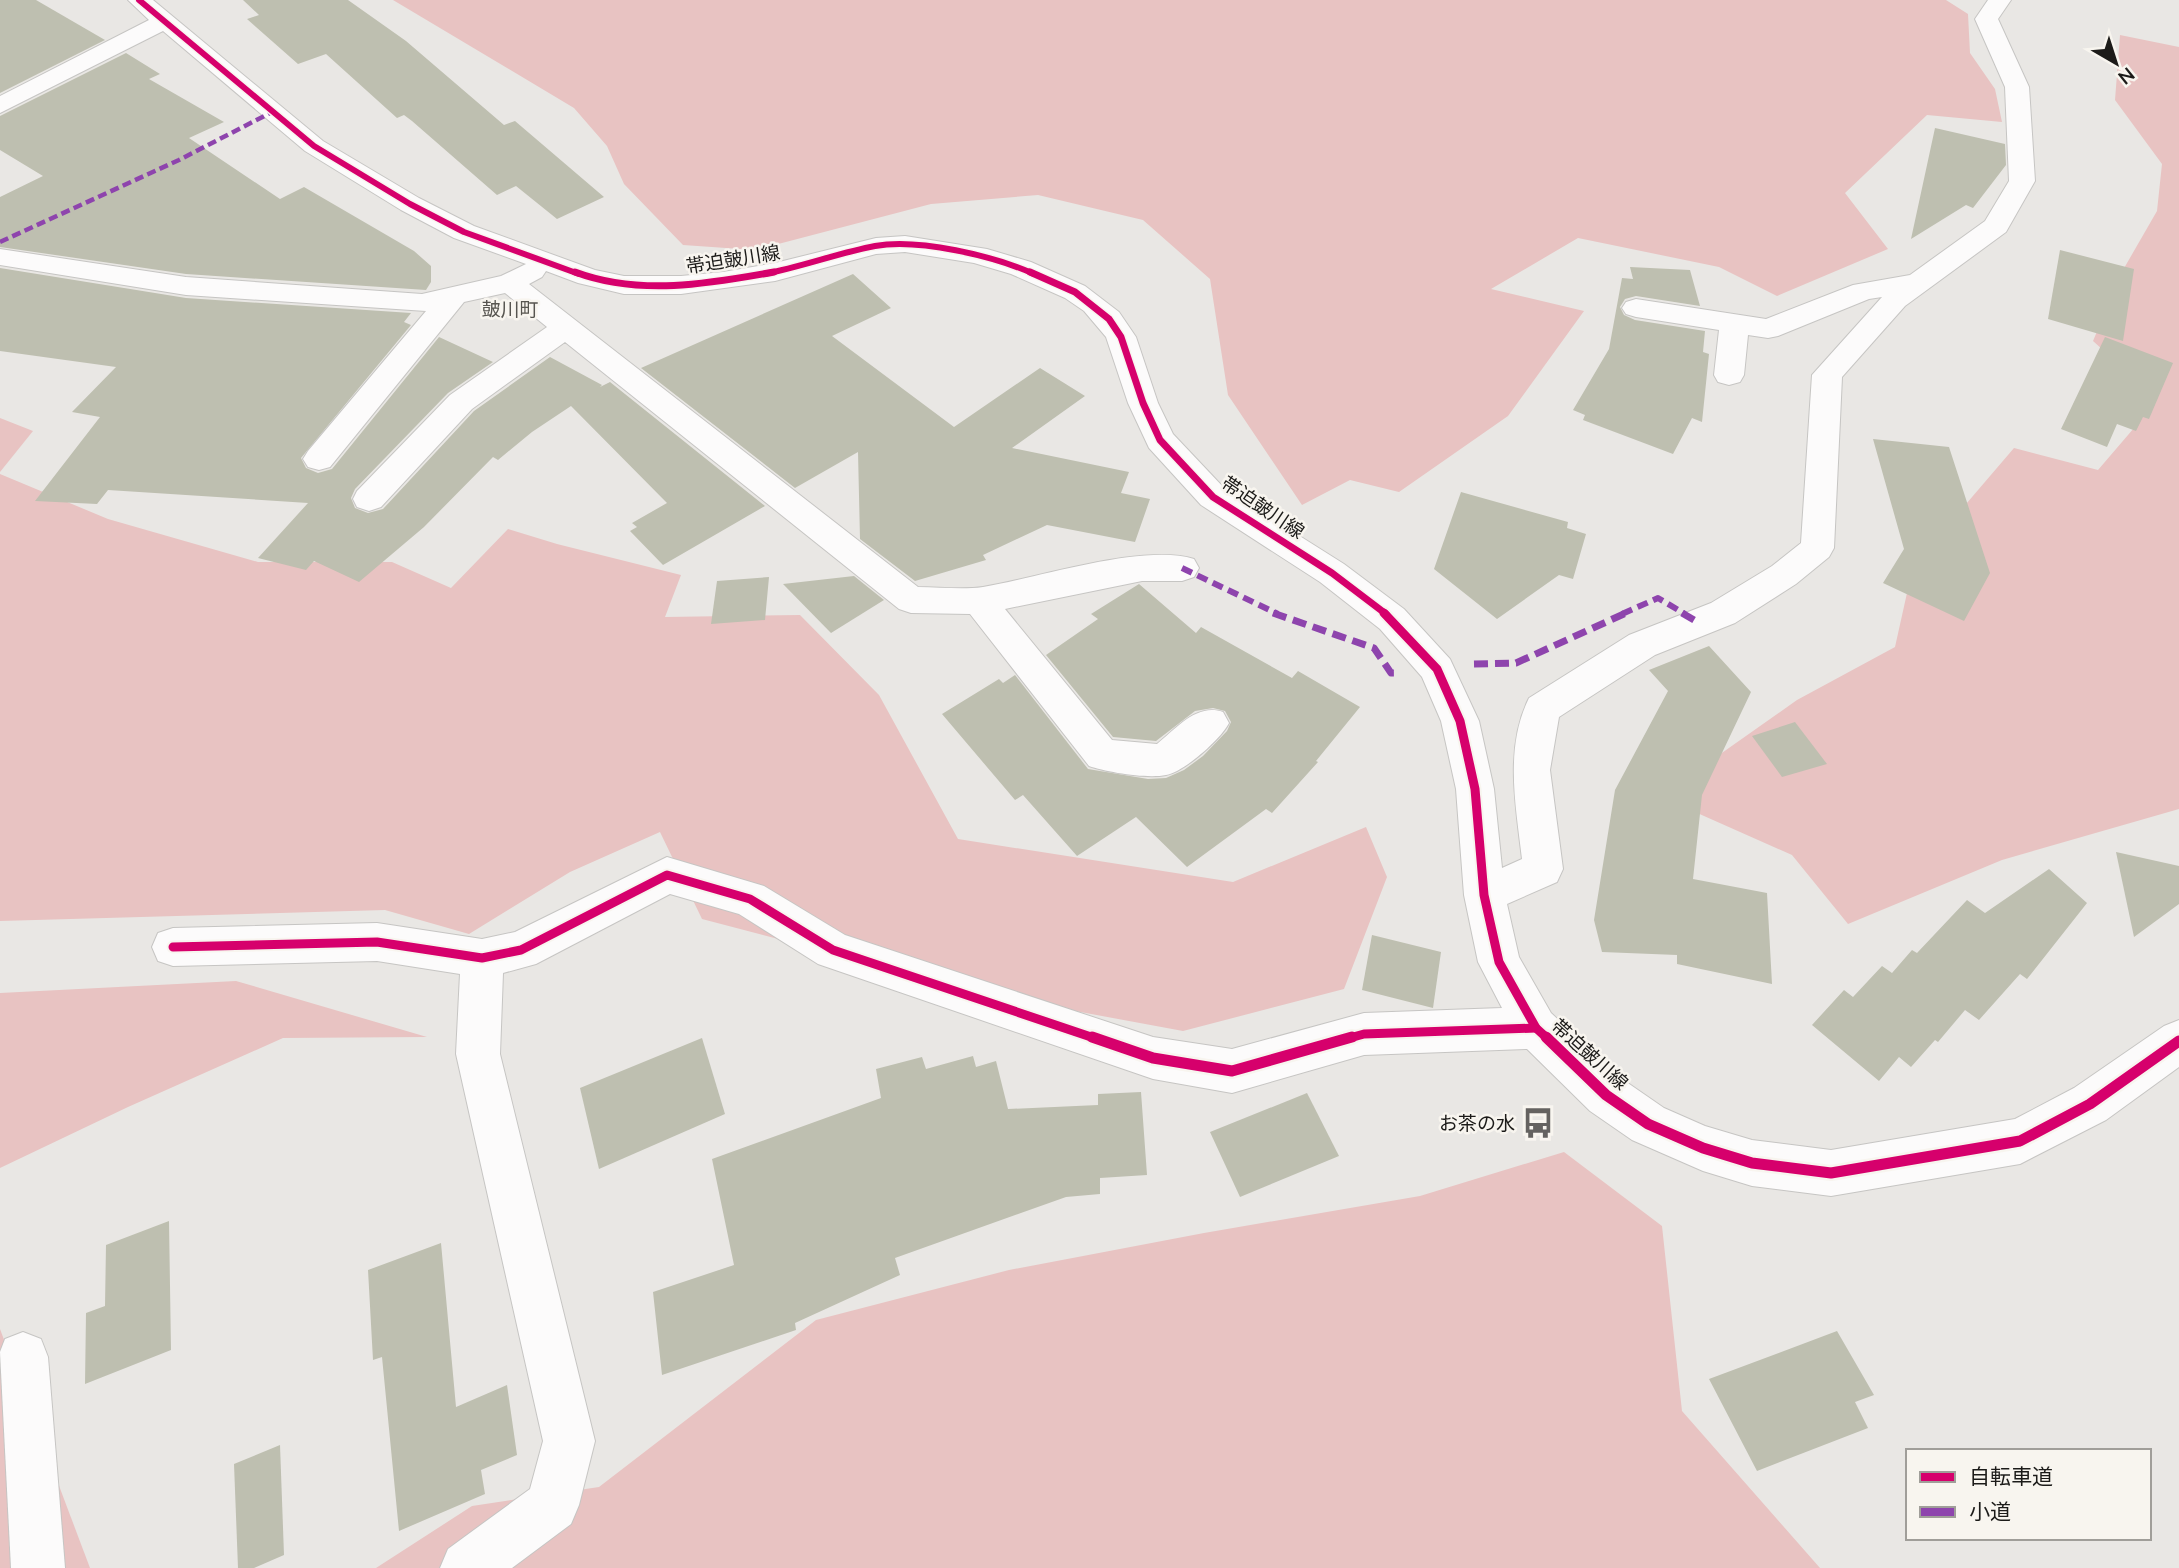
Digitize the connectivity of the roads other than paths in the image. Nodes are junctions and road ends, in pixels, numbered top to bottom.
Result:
1 (139, 0) edge
2 (2000, 0) edge
3 (165, 22) junction
4 (0, 106) edge
5 (0, 257) edge
6 (545, 263) junction
7 (510, 283) junction
8 (1918, 283) junction
9 (453, 298) junction
10 (1636, 308) dead end
11 (1734, 324) junction
12 (566, 327) junction
13 (1729, 375) dead end
14 (319, 460) dead end
15 (369, 499) dead end
16 (1182, 568) dead end
17 (979, 601) junction
18 (1210, 723) dead end
19 (1484, 895) junction
20 (173, 947) dead end
21 (482, 958) junction
22 (1536, 1028) junction
23 (2179, 1041) edge
24 (23, 1357) dead end
25 (38, 1568) edge
26 (467, 1568) edge

1 - 3 street, 帯迫皷川線
2 - 8 street
3 - 4 street
3 - 6 street, 帯迫皷川線
5 - 9 street
6 - 7 street
6 - 19 street, 帯迫皷川線
7 - 9 street
7 - 12 street
8 - 11 street
8 - 19 street
9 - 14 street
10 - 11 street
11 - 13 street
12 - 15 street
12 - 17 street
16 - 17 street
17 - 18 street
19 - 22 street, 帯迫皷川線
20 - 21 street
21 - 22 street
21 - 26 street
22 - 23 street, 帯迫皷川線
24 - 25 street

